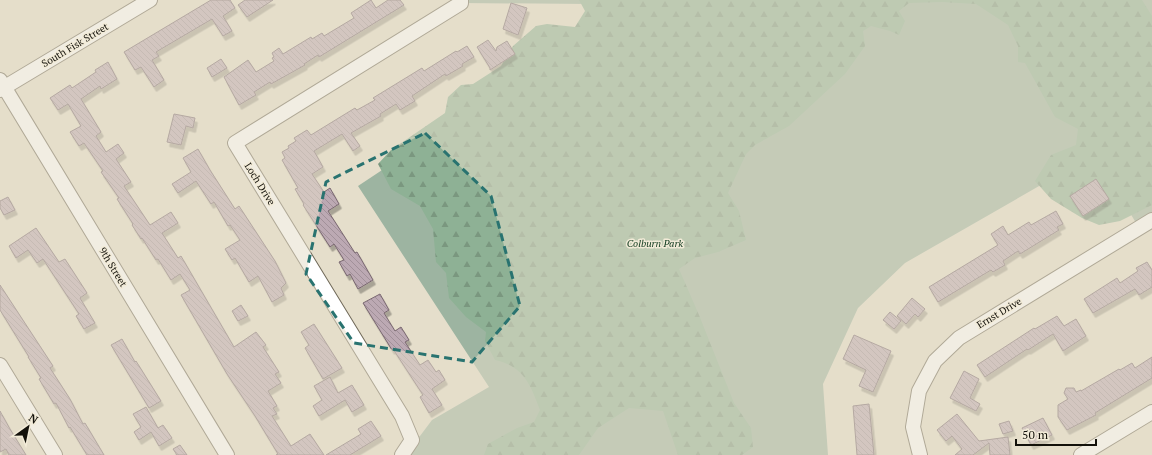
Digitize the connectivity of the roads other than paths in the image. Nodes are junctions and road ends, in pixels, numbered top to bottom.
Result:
1 (150, 0) edge
2 (461, 0) edge
3 (2, 86) edge
4 (1152, 220) edge
5 (0, 365) edge
6 (1152, 412) edge
7 (55, 455) edge
8 (227, 455) edge
9 (402, 455) edge
10 (920, 455) edge
11 (1081, 455) edge

1 - 3 street, South Fisk Street
2 - 9 street, Loch Drive
3 - 8 street, 9th Street
4 - 10 street, Ernst Drive
5 - 7 street
6 - 11 street

